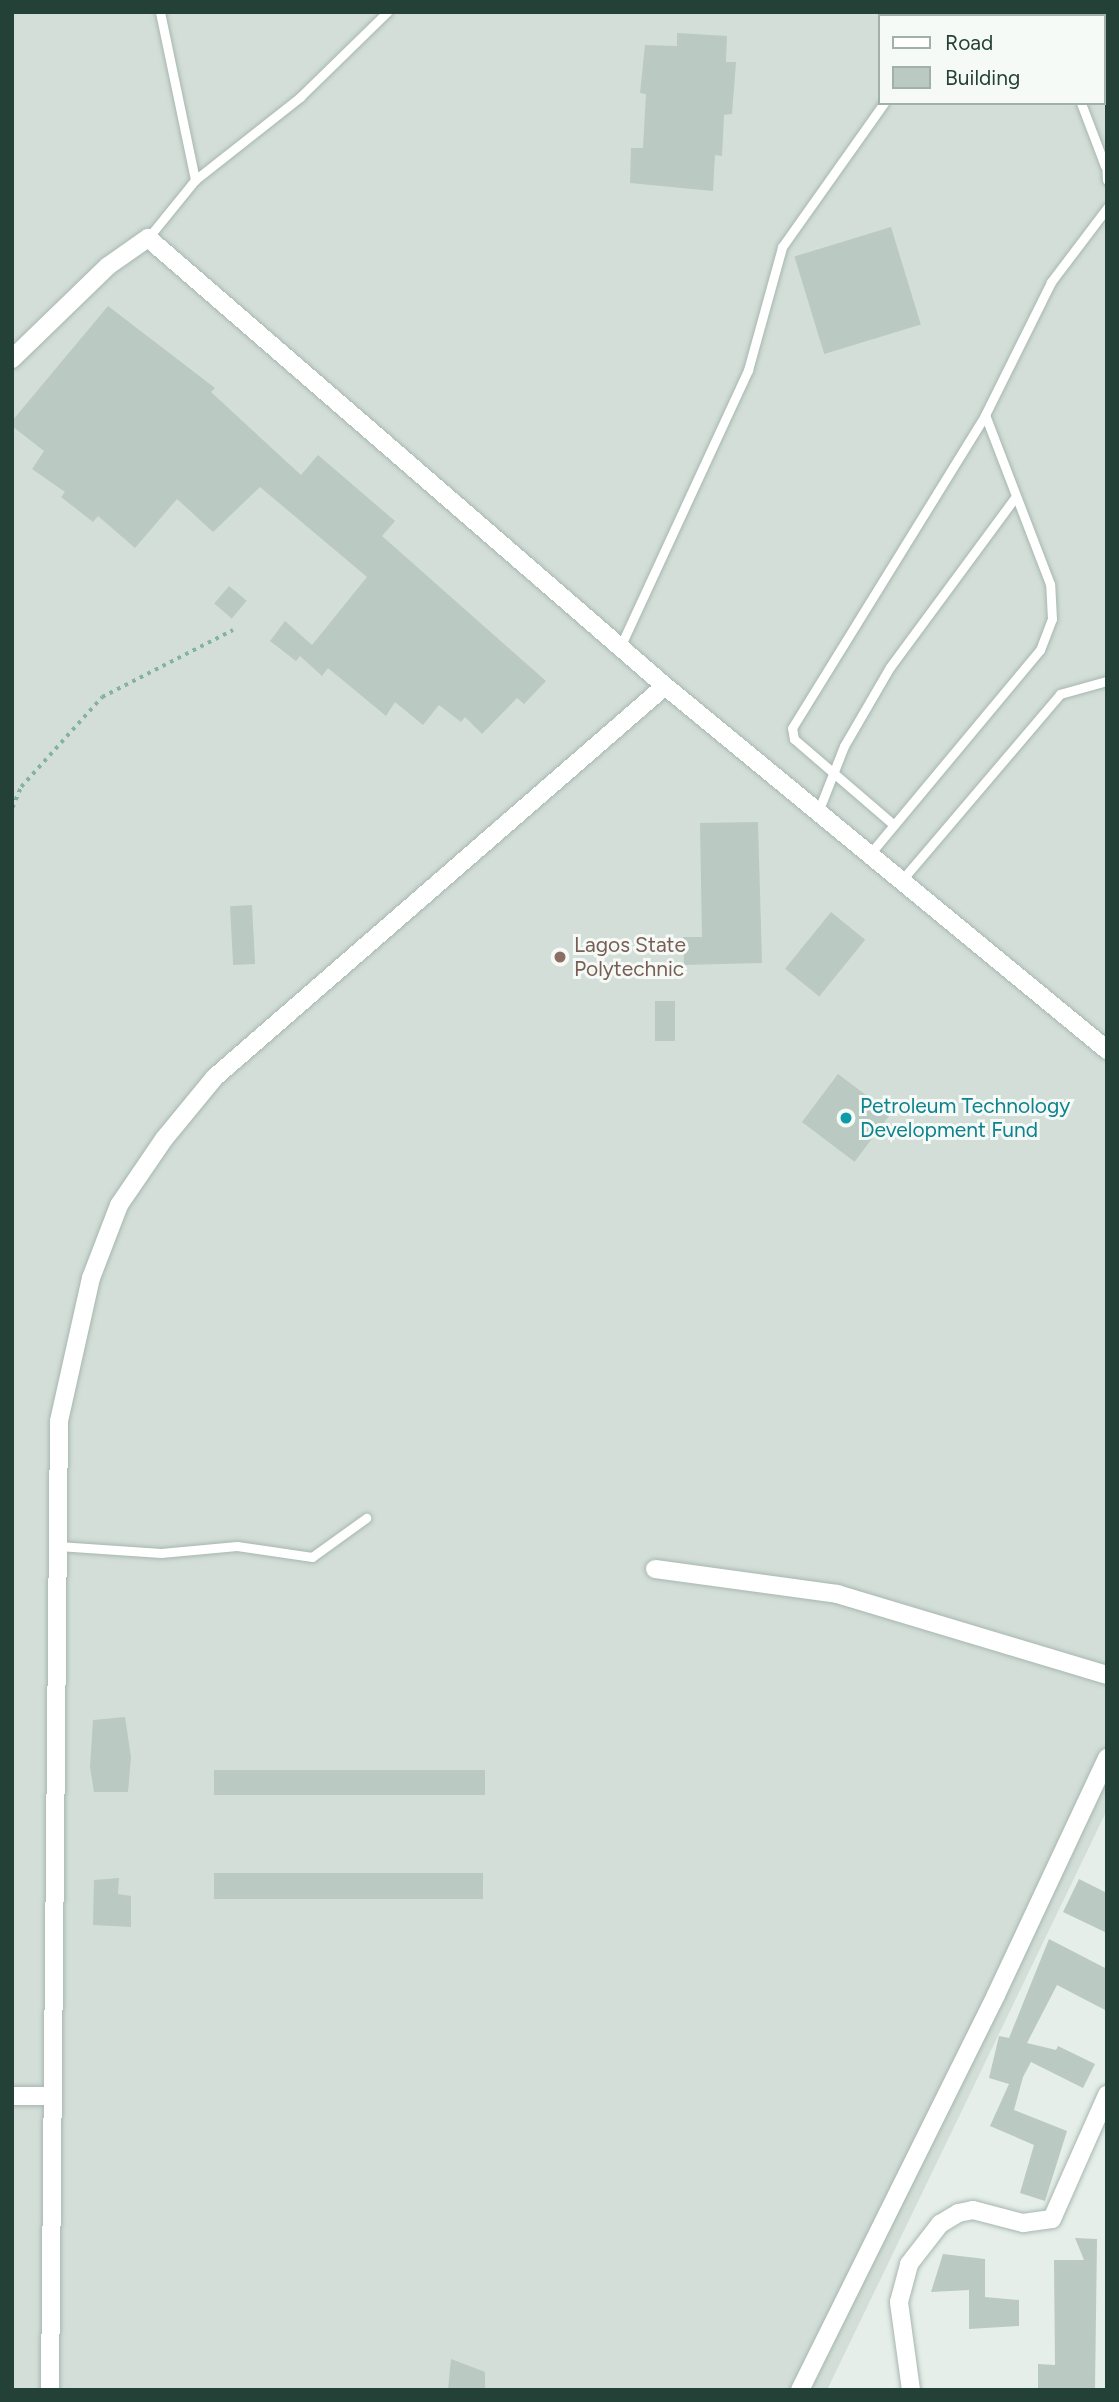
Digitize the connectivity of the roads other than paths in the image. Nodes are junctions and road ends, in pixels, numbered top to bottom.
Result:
1 (160, 12) edge
2 (387, 12) edge
3 (883, 105) edge
4 (1082, 105) edge
5 (1106, 163) edge
6 (195, 180) junction
7 (1107, 180) edge
8 (1107, 208) edge
9 (148, 238) junction
10 (12, 359) edge
11 (985, 415) junction
12 (1016, 496) junction
13 (621, 645) junction
14 (1107, 681) edge
15 (665, 686) junction
16 (833, 773) junction
17 (818, 812) junction
18 (894, 825) junction
19 (869, 855) junction
20 (901, 881) junction
21 (1107, 1050) edge
22 (366, 1518) dead end
23 (58, 1546) junction
24 (655, 1569) dead end
25 (1107, 1675) edge
26 (1107, 1758) edge
27 (1107, 2095) edge
28 (12, 2096) edge
29 (51, 2096) junction
30 (50, 2390) edge
31 (800, 2390) edge
32 (911, 2390) edge

1 - 6 lane
2 - 6 lane
3 - 13 lane
4 - 5 lane
5 - 7 lane
6 - 9 lane
8 - 11 lane
9 - 10 street
9 - 13 street
11 - 12 lane
11 - 16 lane
12 - 16 lane
12 - 18 lane
13 - 15 street
14 - 20 lane
15 - 17 street
15 - 23 street
16 - 17 lane
16 - 18 lane
17 - 19 street
18 - 19 lane
19 - 20 street
20 - 21 street
22 - 23 lane
23 - 29 street
24 - 25 street
26 - 31 street
27 - 32 street
28 - 29 street
29 - 30 street

